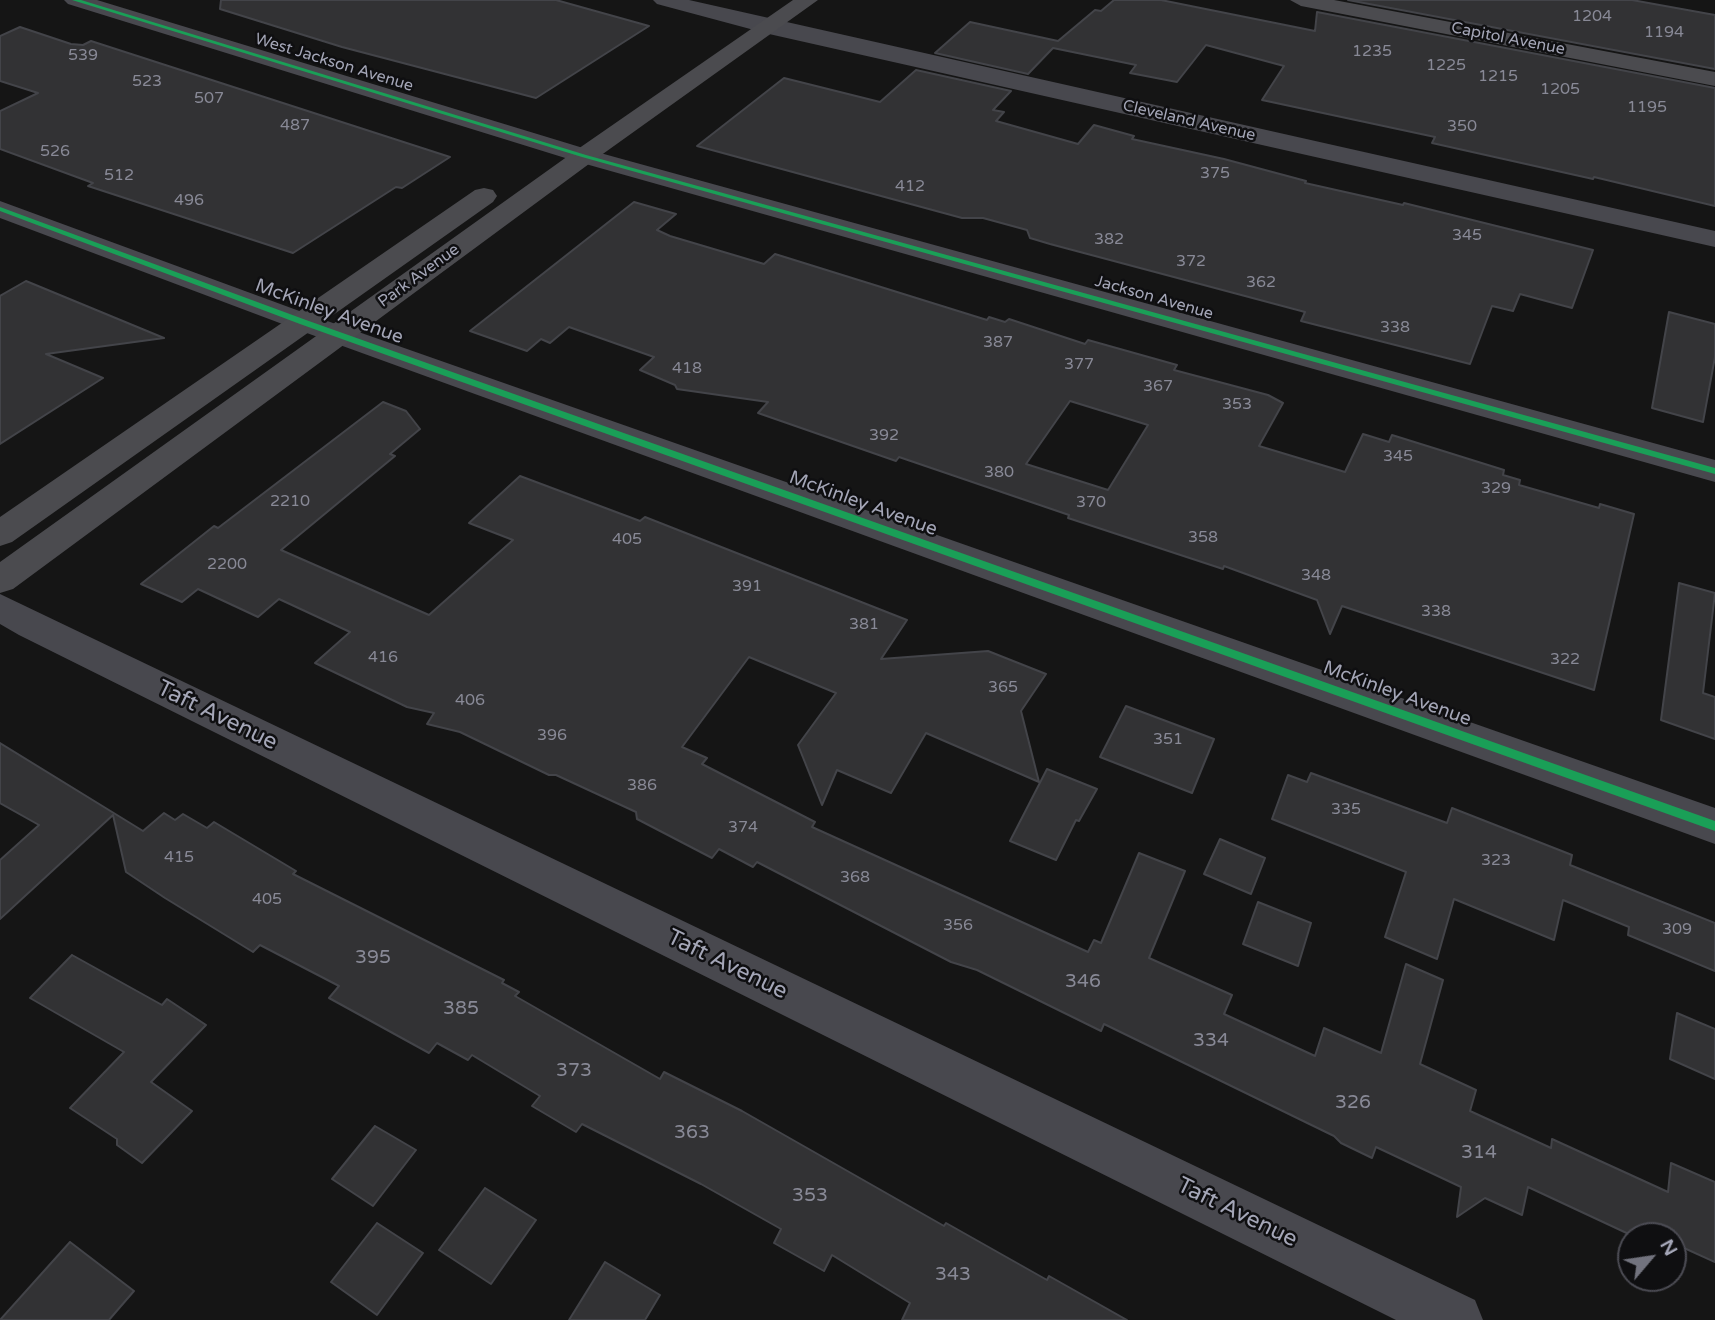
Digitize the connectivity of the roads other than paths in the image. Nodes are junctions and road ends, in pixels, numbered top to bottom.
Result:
1 (75, 0) edge
2 (664, 0) edge
3 (807, 0) edge
4 (1301, 0) edge
5 (766, 13) edge
6 (736, 19) junction
7 (1715, 79) edge
8 (555, 147) junction
9 (584, 156) junction
10 (0, 209) edge
11 (1715, 239) edge
12 (303, 322) junction
13 (338, 335) junction
14 (1715, 471) edge
15 (0, 534) edge
16 (0, 580) edge
17 (0, 607) edge
18 (1715, 826) edge
19 (1455, 1320) edge

1 - 8 street, West Jackson Avenue
2 - 6 street
3 - 5 main road, Park Avenue
4 - 7 main road, Capitol Avenue
5 - 6 main road, Park Avenue
5 - 9 main road, Park Avenue
5 - 11 street, Cleveland Avenue
6 - 8 main road, Park Avenue
8 - 9 street, West Jackson Avenue
8 - 12 main road, Park Avenue
9 - 13 main road, Park Avenue
9 - 14 street, Jackson Avenue
10 - 12 street, McKinley Avenue
12 - 13 street, McKinley Avenue
12 - 15 main road, Park Avenue
13 - 16 main road, Park Avenue
13 - 18 street, McKinley Avenue
17 - 19 street, Taft Avenue

